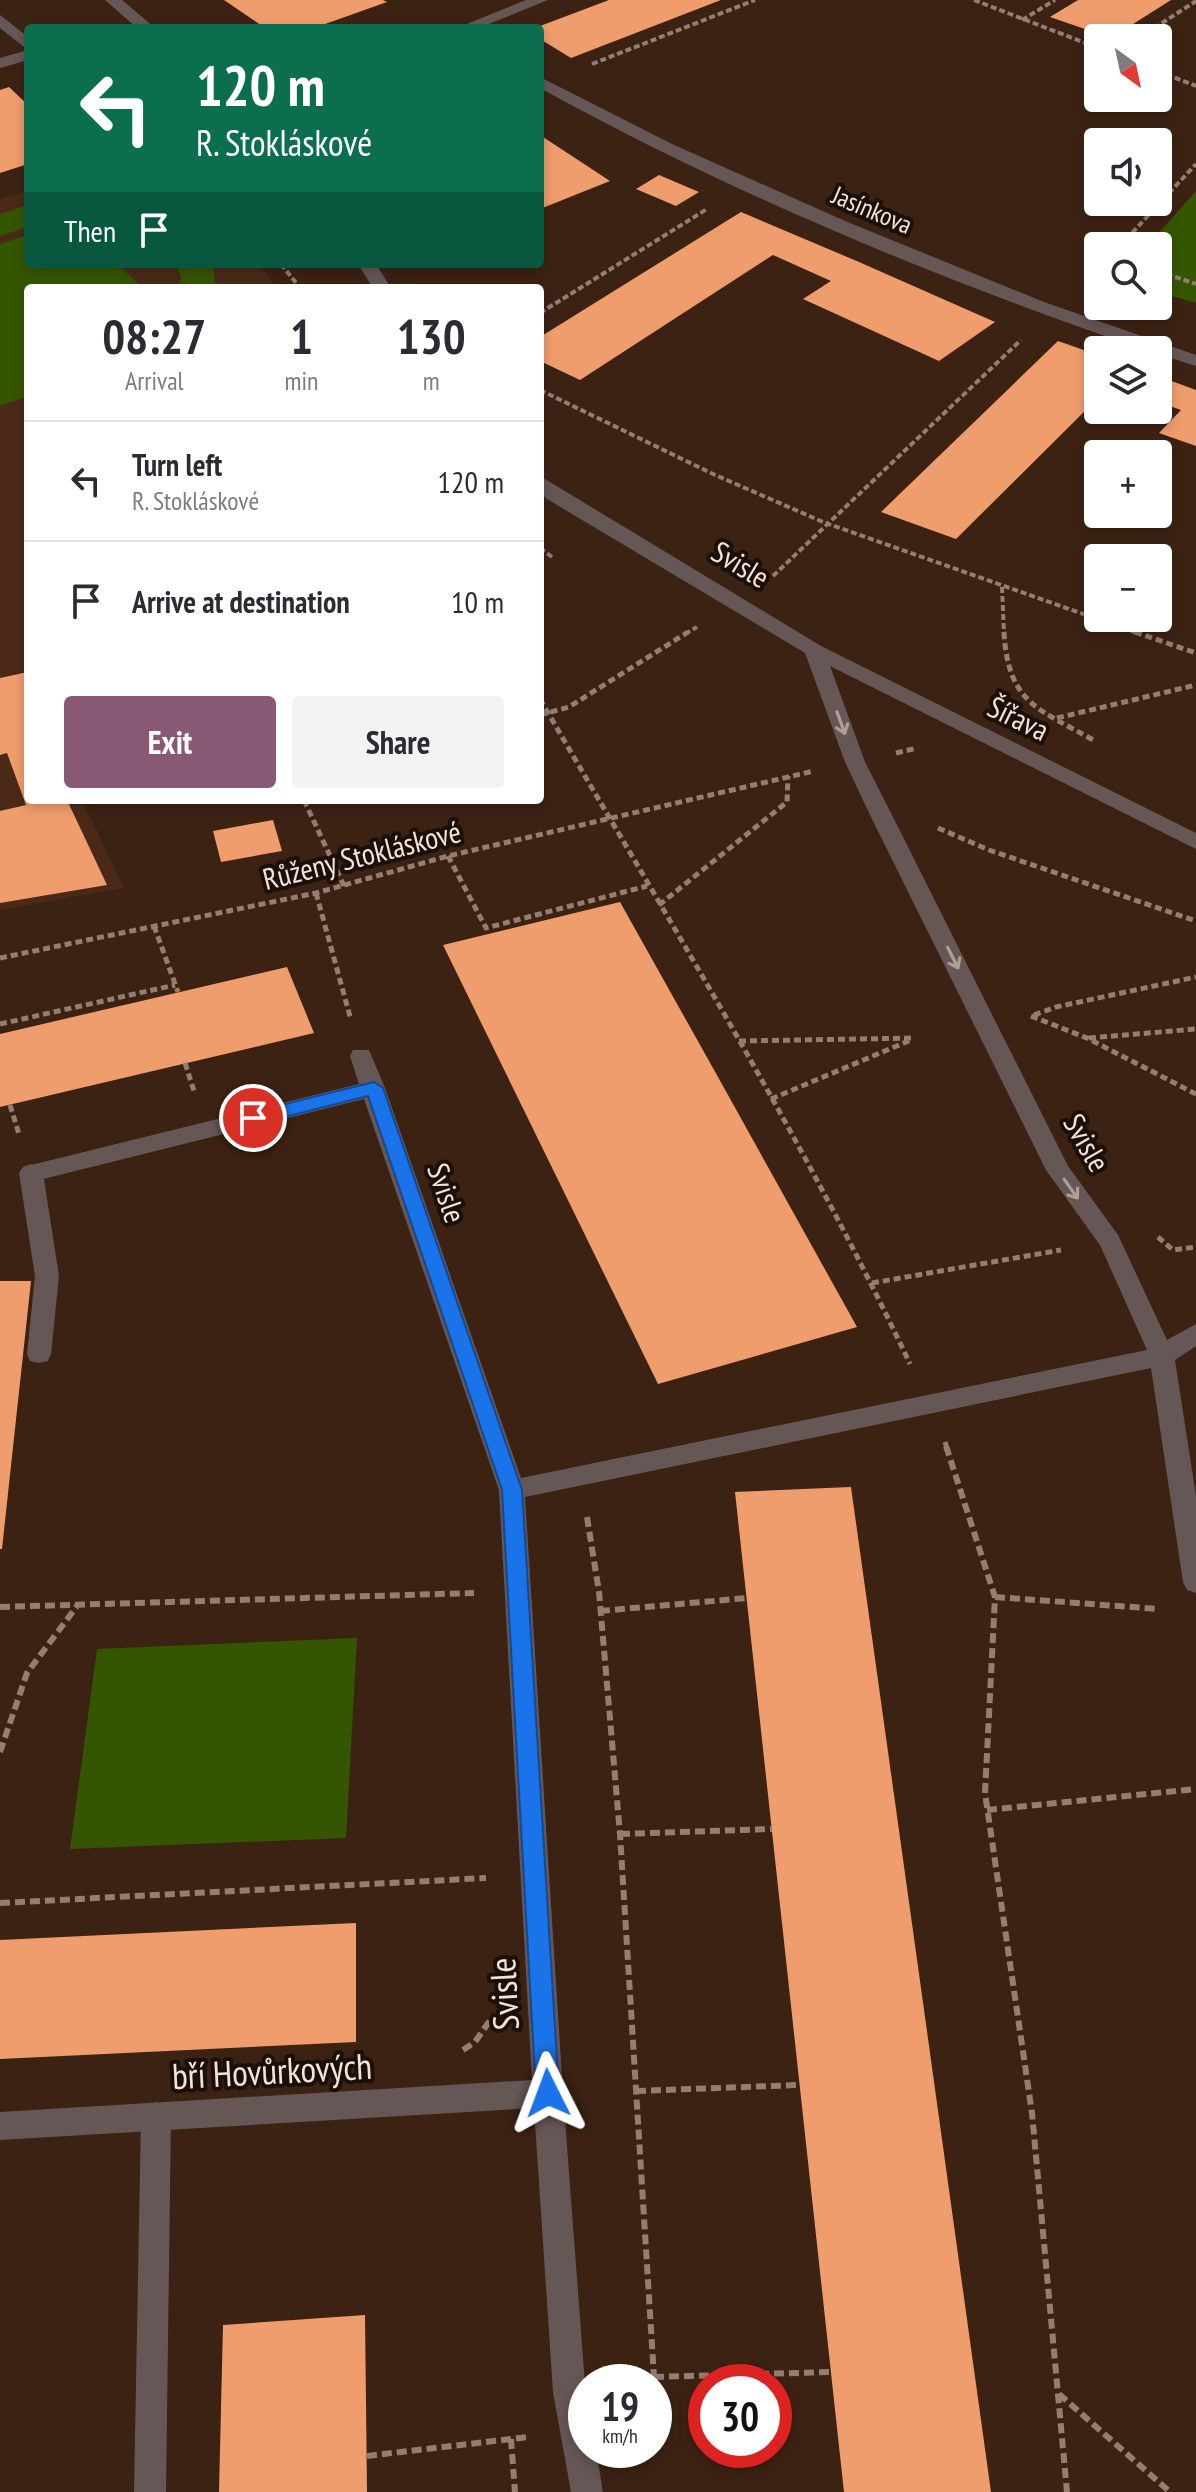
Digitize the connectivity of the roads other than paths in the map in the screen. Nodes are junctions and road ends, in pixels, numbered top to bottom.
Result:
1 (113, 0) edge
2 (540, 0) edge
3 (0, 20) edge
4 (142, 24) edge
5 (476, 24) edge
6 (24, 41) edge
7 (24, 56) edge
8 (0, 63) edge
9 (544, 84) edge
10 (1196, 361) edge
11 (544, 486) edge
12 (814, 650) junction
13 (1196, 842) edge
14 (361, 1056) road end
15 (374, 1088) junction
16 (1196, 1333) edge
17 (39, 1354) dead end
18 (1162, 1356) junction
19 (512, 1490) junction
20 (1196, 1582) edge
21 (548, 2093) junction
22 (156, 2116) junction
23 (0, 2126) edge
24 (150, 2492) edge
25 (587, 2492) edge

1 - 4 street
2 - 5 street
3 - 6 street
7 - 8 street
9 - 10 street, Jasínkova
11 - 12 street, Svisle
12 - 13 street, Šířava
12 -> 18 street, Svisle
14 - 15 street, Svisle
15 - 17 street
15 - 19 street, Svisle
16 - 18 street
18 - 19 street
18 - 20 street
19 - 21 street, Svisle
21 - 22 street, bří Hovůrkových
21 - 25 street, Svisle
22 - 23 street, bří Hovůrkových
22 - 24 street

